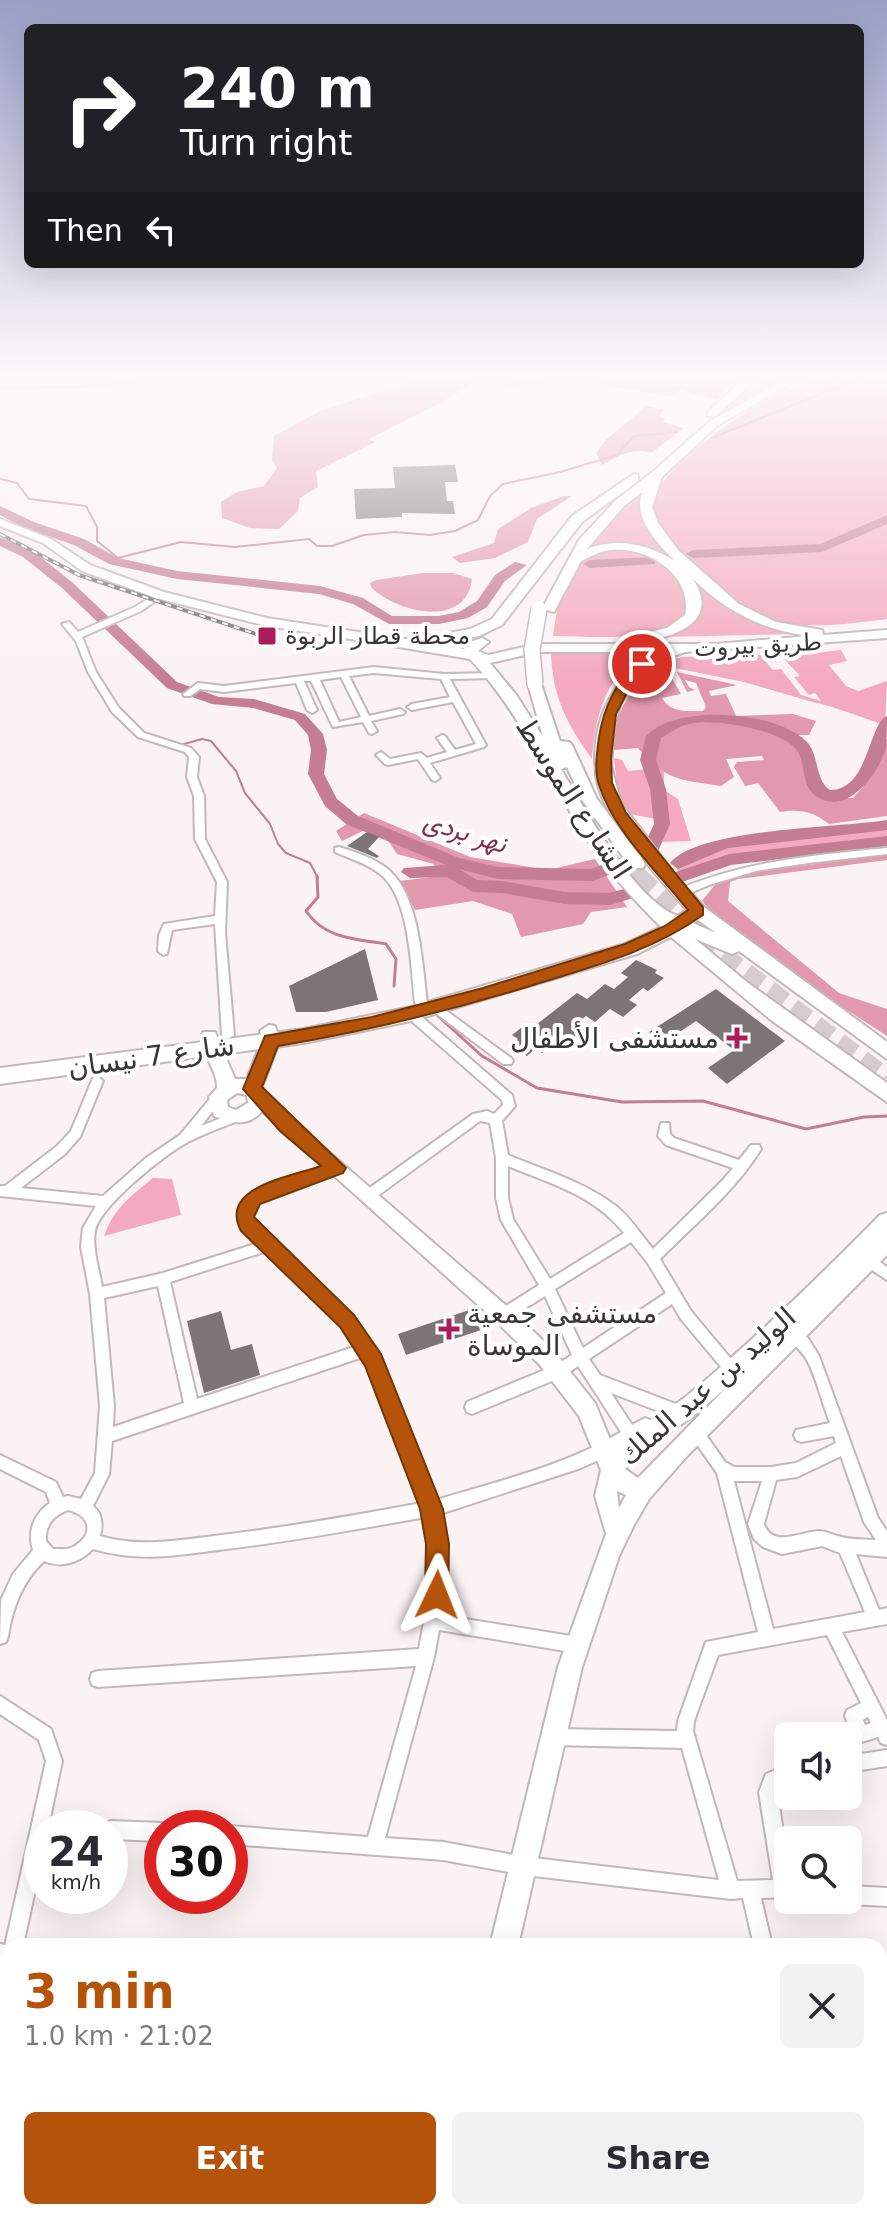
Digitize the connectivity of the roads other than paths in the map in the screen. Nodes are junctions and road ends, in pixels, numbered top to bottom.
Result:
1 (638, 476) joint
2 (654, 477) edge
3 (657, 477) edge
4 (0, 522) edge
5 (572, 560) junction
6 (160, 595) junction
7 (544, 609) junction
8 (66, 624) dead end
9 (887, 631) edge
10 (345, 634) junction
11 (829, 634) junction
12 (77, 636) junction
13 (432, 640) junction
14 (607, 642) junction
15 (681, 649) junction
16 (480, 650) junction
17 (343, 673) junction
18 (495, 675) junction
19 (314, 677) junction
20 (444, 677) junction
21 (299, 679) junction
22 (541, 684) junction
23 (187, 694) dead end
24 (455, 699) junction
25 (412, 707) dead end
26 (312, 710) dead end
27 (400, 712) dead end
28 (366, 719) junction
29 (372, 731) dead end
30 (561, 737) junction
31 (442, 738) dead end
32 (453, 754) junction
33 (381, 755) dead end
34 (426, 761) junction
35 (562, 776) junction
36 (435, 778) dead end
37 (609, 794) junction
38 (339, 850) dead end
39 (887, 851) edge
40 (681, 893) junction
41 (698, 911) junction
42 (221, 919) junction
43 (671, 925) junction
44 (163, 951) dead end
45 (754, 955) junction
46 (735, 982) junction
47 (423, 1008) junction
48 (270, 1036) junction
49 (216, 1040) junction
50 (882, 1047) edge
51 (507, 1061) dead end
52 (0, 1068) edge
53 (0, 1076) edge
54 (97, 1081) dead end
55 (255, 1092) junction
56 (222, 1093) junction
57 (887, 1094) edge
58 (239, 1117) junction
59 (496, 1120) junction
60 (287, 1126) junction
61 (665, 1126) dead end
62 (183, 1139) junction
63 (755, 1149) dead end
64 (502, 1158) junction
65 (743, 1166) junction
66 (336, 1168) junction
67 (5, 1190) edge
68 (368, 1196) junction
69 (105, 1202) junction
70 (887, 1221) edge
71 (634, 1233) junction
72 (887, 1242) edge
73 (269, 1245) junction
74 (652, 1258) junction
75 (868, 1260) junction
76 (887, 1274) edge
77 (163, 1279) junction
78 (547, 1286) junction
79 (97, 1294) junction
80 (673, 1296) junction
81 (503, 1315) junction
82 (793, 1334) junction
83 (367, 1349) junction
84 (580, 1357) junction
85 (731, 1369) junction
86 (559, 1371) junction
87 (594, 1380) junction
88 (713, 1385) junction
89 (472, 1407) dead end
90 (192, 1408) junction
91 (671, 1409) junction
92 (837, 1429) junction
93 (696, 1433) junction
94 (630, 1434) junction
95 (801, 1435) dead end
96 (106, 1436) junction
97 (843, 1447) junction
98 (607, 1461) junction
99 (0, 1462) edge
100 (724, 1471) junction
101 (771, 1474) junction
102 (641, 1491) junction
103 (59, 1505) junction
104 (85, 1506) junction
105 (432, 1509) junction
106 (618, 1535) junction
107 (91, 1541) junction
108 (845, 1546) junction
109 (887, 1546) edge
110 (43, 1551) junction
111 (881, 1617) edge
112 (431, 1621) junction
113 (830, 1625) junction
114 (0, 1636) edge
115 (767, 1636) junction
116 (577, 1645) junction
117 (426, 1657) junction
118 (98, 1679) dead end
119 (0, 1704) edge
120 (881, 1721) edge
121 (862, 1732) edge
122 (552, 1737) junction
123 (686, 1740) junction
124 (887, 1758) edge
125 (862, 1762) edge
126 (774, 1779) edge
127 (47, 1810) edge
128 (774, 1826) edge
129 (248, 1836) edge
130 (374, 1846) junction
131 (525, 1866) junction
132 (774, 1889) edge
133 (740, 1890) junction
134 (862, 1896) edge
135 (887, 1897) edge
136 (24, 1908) edge
137 (16, 1938) edge
138 (506, 1938) edge
139 (760, 1938) edge

1 - 7 main road
1 - 13 main road
2 - 5 main road
3 - 11 main road
4 - 6 street, طريق بيروت
5 - 7 main road
5 - 14 main road
6 - 10 street, طريق بيروت
6 - 12 street
7 - 22 main road
8 - 12 street
9 - 11 main road, طريق بيروت
9 - 15 main road, طريق بيروت
10 - 13 main road, طريق بيروت
10 - 16 main road, طريق بيروت
11 - 14 main road, طريق بيروت
12 - 42 street
13 - 16 main road, طريق بيروت
14 - 16 main road, طريق بيروت
15 - 16 main road, طريق بيروت
15 - 37 main road, الشارع الموسط
16 - 18 main road, الشارع الموسط
17 - 19 street
17 - 20 street
17 - 28 street
18 - 20 street
18 - 35 main road, الشارع الموسط
19 - 21 street
19 - 28 street
20 - 24 street
21 - 23 street
21 - 26 street
22 - 30 main road, الشارع الموسط
22 - 35 main road, الشارع الموسط
24 - 25 street
24 - 32 street
27 - 28 street
28 - 29 street
30 - 35 main road, الشارع الموسط
30 - 37 main road
31 - 32 street
32 - 34 street
33 - 34 street
34 - 36 street
35 - 43 main road, الشارع الموسط
37 - 40 main road, الشارع الموسط
38 - 47 street
39 - 40 street
40 - 41 main road, الشارع الموسط
41 - 43 main road, شارع 7 نيسان
41 - 45 main road, الشارع الموسط
42 - 44 street
42 - 49 street
43 - 45 main road
43 - 46 main road, الشارع الموسط
43 - 47 main road, شارع 7 نيسان
45 - 46 main road
45 - 50 main road, الشارع الموسط
46 - 57 main road, الشارع الموسط
47 - 48 main road, شارع 7 نيسان
47 - 51 street
47 - 59 street
48 - 49 main road, شارع 7 نيسان
48 - 55 street
49 - 52 main road, شارع 7 نيسان
49 - 53 main road, شارع 7 نيسان
49 - 56 street
54 - 67 street
55 - 56 street
55 - 58 street
55 - 60 street
56 - 58 street
56 - 62 street
58 - 60 street
58 - 62 street
59 - 64 street
59 - 68 street
60 - 66 street
61 - 65 street
62 - 69 street
63 - 65 street
64 - 71 street
64 - 78 street
65 - 74 street
66 - 68 street
66 - 73 street
67 - 69 street
68 - 81 street
69 - 79 street
70 - 85 street, الوليد بن عبد الملك
71 - 74 street
71 - 78 street
72 - 75 street, الوليد بن عبد الملك
73 - 77 street
73 - 83 street
74 - 80 street
75 - 76 street
75 - 82 street, الوليد بن عبد الملك
77 - 79 street
77 - 90 street
78 - 81 street
78 - 84 street
79 - 96 street
80 - 84 street
80 - 85 street
81 - 86 street
82 - 92 street
82 - 93 street, الوليد بن عبد الملك
83 - 90 street
83 - 105 street
84 - 86 street
84 - 87 street
85 - 88 street, الوليد بن عبد الملك
86 - 89 street
86 - 98 street
87 - 91 street
87 - 94 street
88 - 91 street
88 - 98 street, الوليد بن عبد الملك
90 - 96 street
91 - 94 street
92 - 95 street
92 - 97 street
93 - 100 street
93 - 102 street, الوليد بن عبد الملك
94 - 98 street
96 - 104 street
97 - 101 street
97 - 109 street
98 - 102 street
98 - 105 street
98 - 106 street, الوليد بن عبد الملك
99 - 103 street
100 - 101 street
100 - 115 street
101 - 108 street
102 - 106 street, الوليد بن عبد الملك
103 - 104 street
103 - 110 street
104 - 107 street
105 - 107 street
105 - 112 street
106 - 116 street, الوليد بن عبد الملك
107 - 110 street
108 - 109 street
108 - 111 street
110 - 114 street
111 - 113 street
112 - 116 street
112 - 117 street
113 - 115 street
113 - 120 street
115 - 123 street
116 - 122 street, الوليد بن عبد الملك
117 - 118 street
117 - 130 street
119 - 127 street
120 - 121 street
122 - 123 street
122 - 131 street, الوليد بن عبد الملك
123 - 133 street
124 - 125 street
126 - 128 street
129 - 130 street
130 - 131 street
131 - 133 street
131 - 138 street, الوليد بن عبد الملك
132 - 133 street
133 - 139 street
134 - 135 street
136 - 137 street

